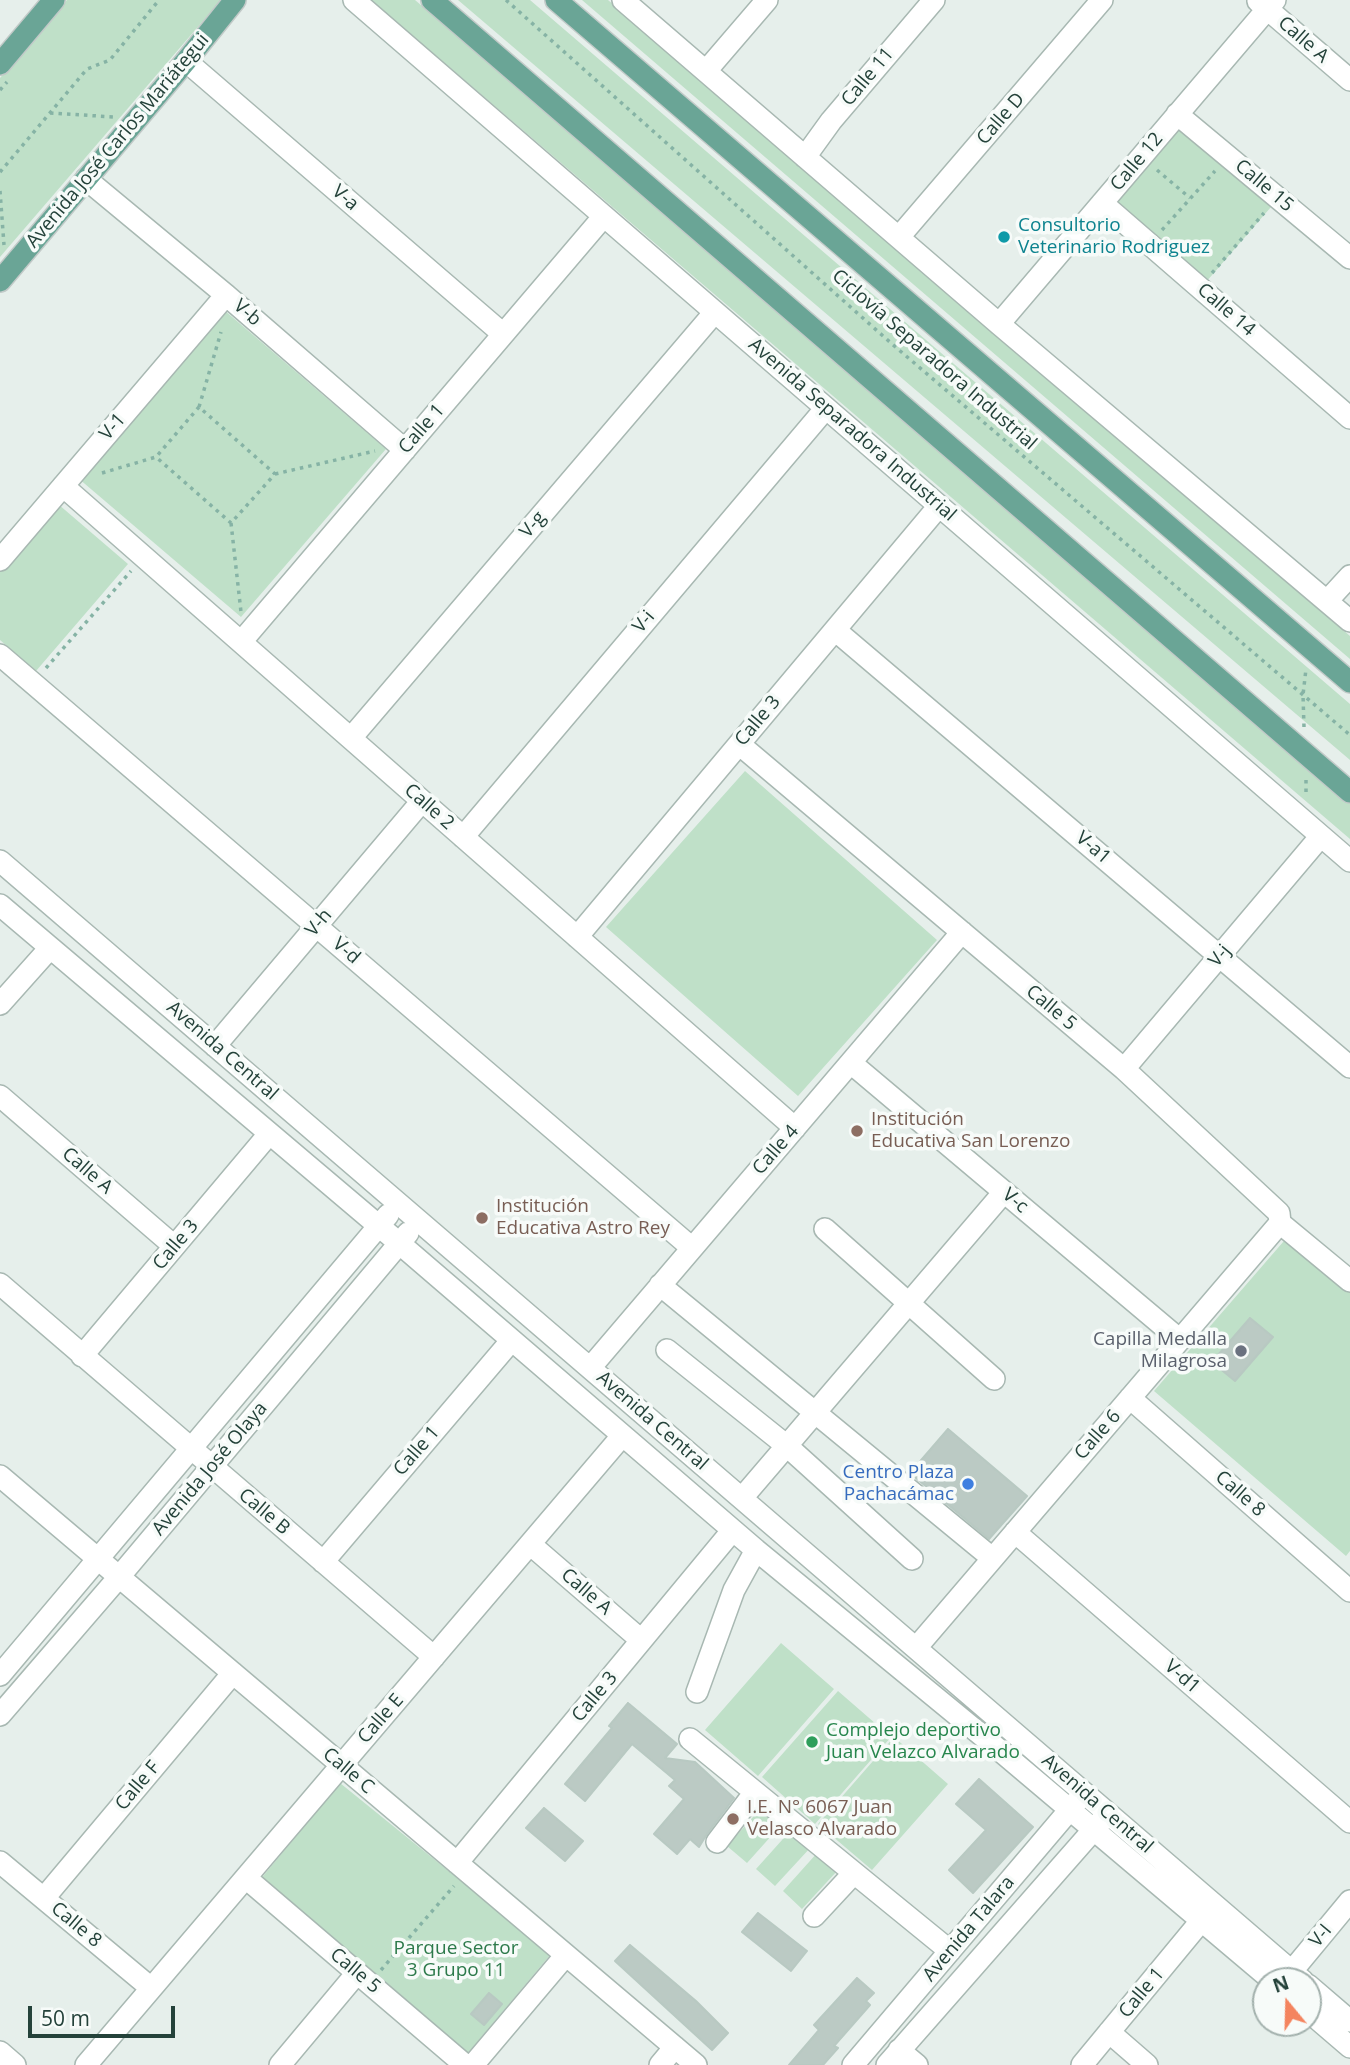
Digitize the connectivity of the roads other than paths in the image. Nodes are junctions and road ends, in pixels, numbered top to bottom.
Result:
1 (54, 0) edge
2 (235, 0) edge
3 (354, 0) edge
4 (432, 0) edge
5 (556, 0) edge
6 (623, 0) edge
7 (767, 0) edge
8 (934, 0) edge
9 (1102, 0) edge
10 (1266, 3) edge
11 (186, 61) junction
12 (0, 64) edge
13 (706, 71) junction
14 (1350, 80) edge
15 (1177, 114) junction
16 (805, 157) junction
17 (86, 179) junction
18 (1102, 203) junction
19 (604, 216) junction
20 (899, 237) junction
21 (1350, 258) edge
22 (0, 281) edge
23 (226, 295) junction
24 (715, 312) junction
25 (999, 324) junction
26 (503, 334) junction
27 (826, 408) junction
28 (1350, 418) edge
29 (405, 450) junction
30 (63, 486) junction
31 (939, 506) junction
32 (0, 560) edge
33 (1350, 576) edge
34 (1327, 601) junction
35 (1350, 621) edge
36 (835, 629) junction
37 (241, 642) junction
38 (0, 654) edge
39 (1350, 682) edge
40 (351, 738) junction
41 (739, 744) junction
42 (1350, 792) edge
43 (422, 801) junction
44 (1311, 833) junction
45 (463, 837) junction
46 (0, 861) edge
47 (1350, 861) edge
48 (0, 905) edge
49 (316, 926) junction
50 (962, 932) junction
51 (577, 937) junction
52 (50, 948) junction
53 (1220, 956) junction
54 (0, 1004) edge
55 (215, 1046) junction
56 (851, 1063) junction
57 (1350, 1067) edge
58 (1124, 1069) junction
59 (0, 1096) edge
60 (795, 1128) junction
61 (269, 1134) junction
62 (1004, 1192) junction
63 (399, 1203) junction
64 (419, 1221) junction
65 (1280, 1223) junction
66 (378, 1226) junction
67 (825, 1229) dead end
68 (399, 1243) junction
69 (174, 1247) junction
70 (692, 1248) junction
71 (1350, 1281) edge
72 (0, 1284) edge
73 (660, 1285) junction
74 (909, 1303) junction
75 (1180, 1339) junction
76 (511, 1341) junction
77 (667, 1350) dead end
78 (82, 1356) junction
79 (590, 1368) junction
80 (995, 1379) dead end
81 (1130, 1398) junction
82 (816, 1412) junction
83 (622, 1436) junction
84 (787, 1446) junction
85 (190, 1448) junction
86 (212, 1467) junction
87 (0, 1476) edge
88 (742, 1499) junction
89 (733, 1531) junction
90 (1015, 1532) junction
91 (530, 1544) junction
92 (756, 1550) junction
93 (992, 1558) junction
94 (97, 1559) junction
95 (912, 1559) dead end
96 (323, 1562) junction
97 (119, 1577) junction
98 (1349, 1588) edge
99 (642, 1640) junction
100 (916, 1648) junction
101 (434, 1657) junction
102 (2, 1670) edge
103 (233, 1673) junction
104 (697, 1692) dead end
105 (0, 1714) edge
106 (690, 1739) dead end
107 (342, 1765) junction
108 (755, 1792) junction
109 (1084, 1793) junction
110 (1069, 1810) junction
111 (1101, 1821) junction
112 (1350, 1822) edge
113 (717, 1842) dead end
114 (0, 1861) edge
115 (462, 1867) junction
116 (854, 1872) junction
117 (246, 1878) junction
118 (44, 1898) junction
119 (1350, 1901) edge
120 (814, 1916) dead end
121 (1201, 1921) junction
122 (950, 1951) junction
123 (566, 1955) junction
124 (1272, 1967) edge
125 (1276, 1967) edge
126 (1298, 1967) edge
127 (363, 1978) junction
128 (151, 1989) junction
129 (1322, 1997) edge
130 (1350, 2021) edge
131 (1322, 2023) edge
132 (1109, 2032) junction
133 (675, 2047) junction
134 (1350, 2047) edge
135 (0, 2052) edge
136 (893, 2058) edge
137 (15, 2065) edge
138 (86, 2065) edge
139 (280, 2065) edge
140 (465, 2065) edge
141 (473, 2065) edge
142 (660, 2065) edge
143 (696, 2065) edge
144 (853, 2065) edge
145 (917, 2065) edge
146 (1082, 2065) edge
147 (1147, 2065) edge

1 - 12 main road
2 - 11 main road, Avenida José Carlos Mariátegui
3 - 19 street, Avenida Separadora Industrial
4 - 42 main road
5 - 39 main road
6 - 13 street
7 - 13 street
8 - 16 street, Calle 11
9 - 20 street, Calle D
10 - 14 street, Calle A
10 - 15 street, Calle 12
11 - 17 main road, Avenida José Carlos Mariátegui
11 - 26 street, V-a
13 - 16 street
15 - 18 street, Calle 12
15 - 21 street, Calle 15
16 - 20 street
17 - 22 main road, Avenida José Carlos Mariátegui
17 - 23 street, V-b
18 - 25 street, Calle 12
18 - 28 street, Calle 14
19 - 24 street, Avenida Separadora Industrial
19 - 26 street, Calle 1
20 - 25 street
23 - 29 street, V-b
23 - 30 street, V-1
24 - 27 street, Avenida Separadora Industrial
24 - 40 street, V-g
25 - 34 street
26 - 29 street, Calle 1
27 - 31 street, Avenida Separadora Industrial
27 - 45 street, V-i
29 - 37 street, Calle 1
30 - 32 street, V-1
30 - 37 street, Calle 2
31 - 36 street, Calle 3
31 - 44 street, Avenida Separadora Industrial
33 - 34 street
34 - 35 street
36 - 41 street, Calle 3
36 - 53 street, V-a1
37 - 40 street, Calle 2
38 - 49 street, V-d
40 - 43 street, Calle 2
41 - 50 street, Calle 5
41 - 51 street, Calle 3
43 - 45 street, Calle 2
43 - 49 street, V-h
44 - 47 street, Avenida Separadora Industrial
44 - 53 street, V-j
45 - 51 street, Calle 2
46 - 55 street, Avenida Central
48 - 52 street, Avenida Central
49 - 55 street, V-h
49 - 70 street, V-d
50 - 56 street, Calle 4
50 - 58 street, Calle 5
51 - 60 street, Calle 2
52 - 54 street
52 - 61 street, Avenida Central
53 - 57 street, V-a1
53 - 58 street, V-j
55 - 63 street, Avenida Central
56 - 60 street, Calle 4
56 - 62 street, V-c
58 - 65 street, Calle 5
59 - 69 street, Calle A
60 - 70 street, Calle 4
61 - 66 street, Avenida Central
61 - 69 street, Calle 3
62 - 74 street
62 - 75 street, V-c
63 - 64 street, Avenida Central
63 - 66 street, Avenida José Olaya
64 - 68 street, Avenida José Olaya
64 - 79 street, Avenida Central
65 - 71 street, Calle 5
65 - 75 street, Calle 6
66 - 68 street, Avenida Central
66 - 85 street, Avenida José Olaya
67 - 74 street
68 - 76 street, Avenida Central
68 - 86 street, Avenida José Olaya
69 - 78 street, Calle 3
70 - 73 street, Calle 4
72 - 78 street, Calle B
73 - 79 street, Calle 4
73 - 82 street
74 - 80 street
74 - 82 street
75 - 81 street, Calle 6
76 - 83 street, Avenida Central
76 - 96 street, Calle 1
77 - 84 street
78 - 85 street, Calle B
79 - 88 street, Avenida Central
81 - 90 street, Calle 6
81 - 98 street, Calle 8
82 - 84 street
82 - 93 street
83 - 89 street, Avenida Central
83 - 91 street, Calle E
84 - 88 street
84 - 95 street
85 - 86 street, Calle B
85 - 94 street, Avenida José Olaya
86 - 96 street, Calle B
86 - 97 street, Avenida José Olaya
87 - 94 street, Calle C
88 - 100 street, Avenida Central
89 - 92 street, Avenida Central
89 - 99 street, Calle 3
90 - 93 street, Calle 6
90 - 112 street, V-d1
91 - 99 street, Calle A
91 - 101 street, Calle E
92 - 104 street
92 - 110 street, Avenida Central
93 - 100 street, Calle 6
94 - 97 street, Calle C
94 - 102 street, Avenida José Olaya
96 - 101 street, Calle B
97 - 103 street, Calle C
97 - 105 street, Avenida José Olaya
99 - 115 street, Calle 3
100 - 109 street, Avenida Central
101 - 107 street, Calle E
103 - 107 street, Calle C
103 - 118 street, Calle F
106 - 108 street
107 - 115 street, Calle C
107 - 117 street, Calle E
108 - 113 street
108 - 116 street
109 - 110 street, Avenida Talara
109 - 111 street, Avenida Central
110 - 111 street, Avenida Central
110 - 122 street, Avenida Talara
111 - 121 street, Avenida Central
111 - 125 street, Avenida Central
111 - 136 street, Avenida Talara
114 - 118 street, Calle 8
115 - 123 street, Calle C
116 - 120 street
116 - 122 street
117 - 127 street, Calle 5
117 - 128 street, Calle E
118 - 128 street, Calle 8
119 - 126 street, V-I
121 - 124 street, Avenida Central
121 - 132 street, Calle 1
122 - 144 street, Avenida Talara
123 - 133 street, Calle C
123 - 141 street
127 - 139 street
127 - 140 street, Calle 5
128 - 138 street, Calle E
129 - 130 street
131 - 134 street
132 - 146 street, Calle 1
132 - 147 street
133 - 142 street
133 - 143 street, Calle C
135 - 137 street
136 - 145 street

